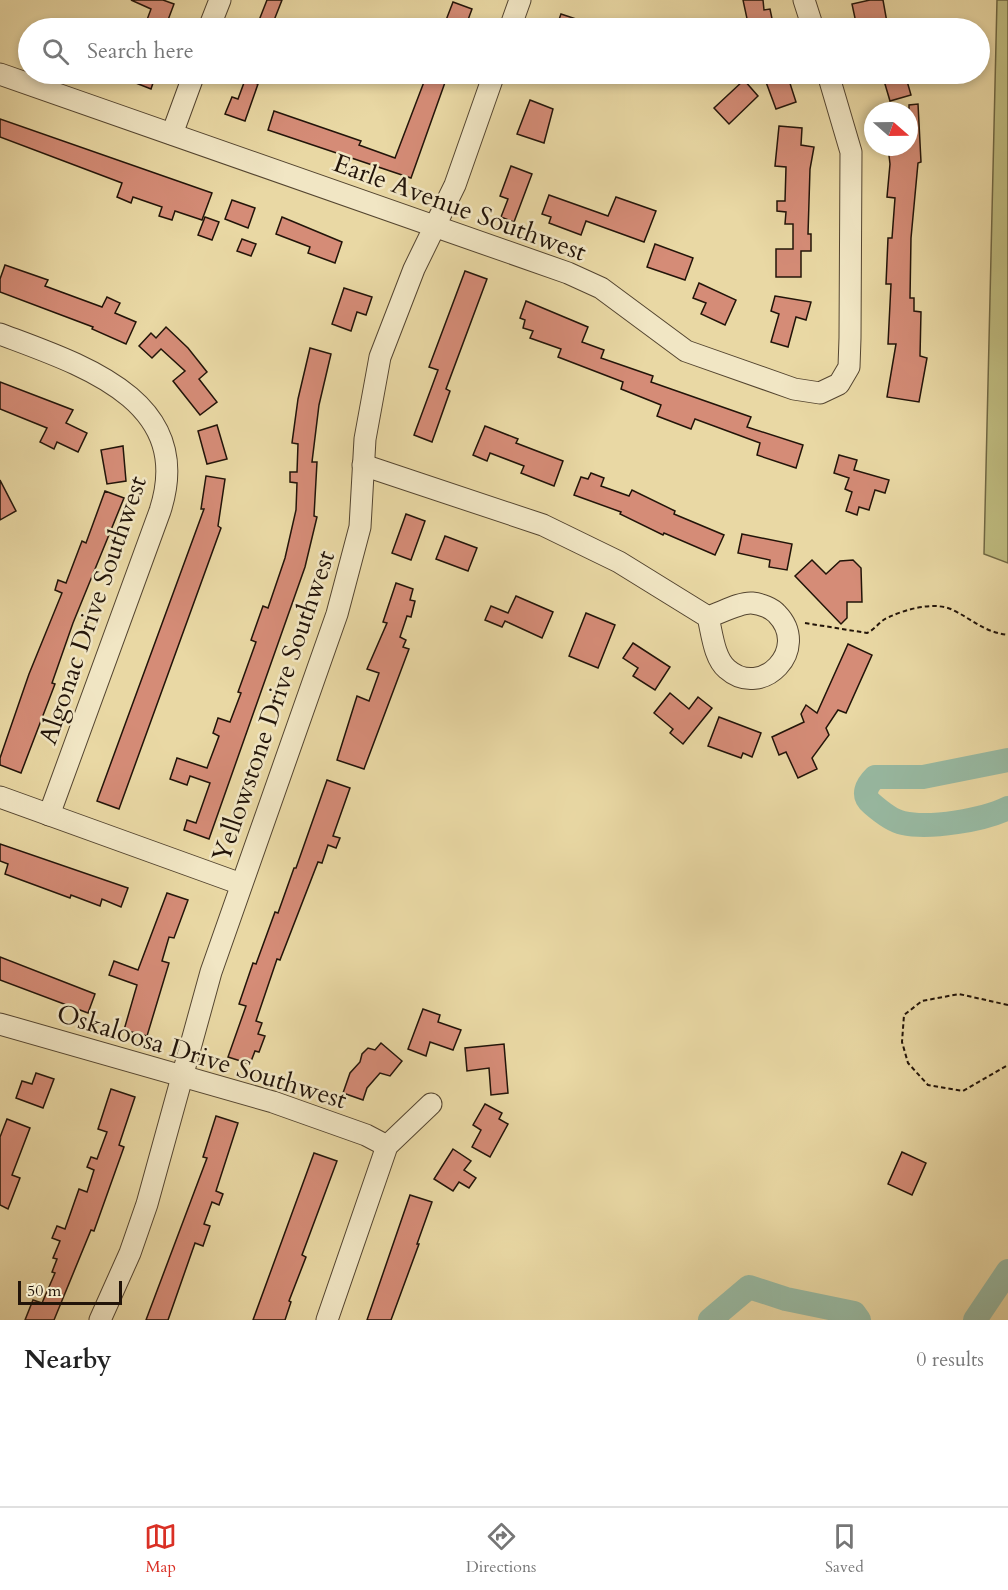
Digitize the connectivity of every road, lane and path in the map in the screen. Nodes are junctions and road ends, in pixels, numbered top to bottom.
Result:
1 (220, 0) edge
2 (520, 0) edge
3 (804, 0) edge
4 (213, 18) edge
5 (514, 18) edge
6 (810, 18) edge
7 (0, 74) edge
8 (18, 80) edge
9 (29, 84) edge
10 (190, 84) edge
11 (490, 84) edge
12 (831, 84) edge
13 (172, 134) junction
14 (434, 224) junction
15 (0, 334) edge
16 (363, 465) junction
17 (708, 617) dead end
18 (805, 623) dead end
19 (1008, 635) edge
20 (0, 797) edge
21 (49, 815) junction
22 (241, 884) junction
23 (1008, 1005) edge
24 (0, 1024) edge
25 (1008, 1065) edge
26 (184, 1077) junction
27 (431, 1104) dead end
28 (387, 1146) junction
29 (100, 1320) edge
30 (327, 1320) edge

1 - 4 street
2 - 5 street
3 - 6 street
7 - 8 street, Earle Avenue Southwest
9 - 13 street, Earle Avenue Southwest
10 - 13 street
11 - 14 street, Yellowstone Drive Southwest
12 - 14 street, Earle Avenue Southwest
13 - 14 street, Earle Avenue Southwest
14 - 16 street, Yellowstone Drive Southwest
15 - 21 street, Algonac Drive Southwest
16 - 17 street
16 - 22 street, Yellowstone Drive Southwest
18 - 19 path
20 - 21 street
21 - 22 street
22 - 26 street, Yellowstone Drive Southwest
23 - 25 path
24 - 26 street, Oskaloosa Drive Southwest
26 - 28 street, Oskaloosa Drive Southwest
26 - 29 street, Yellowstone Drive Southwest
27 - 28 street
28 - 30 street

